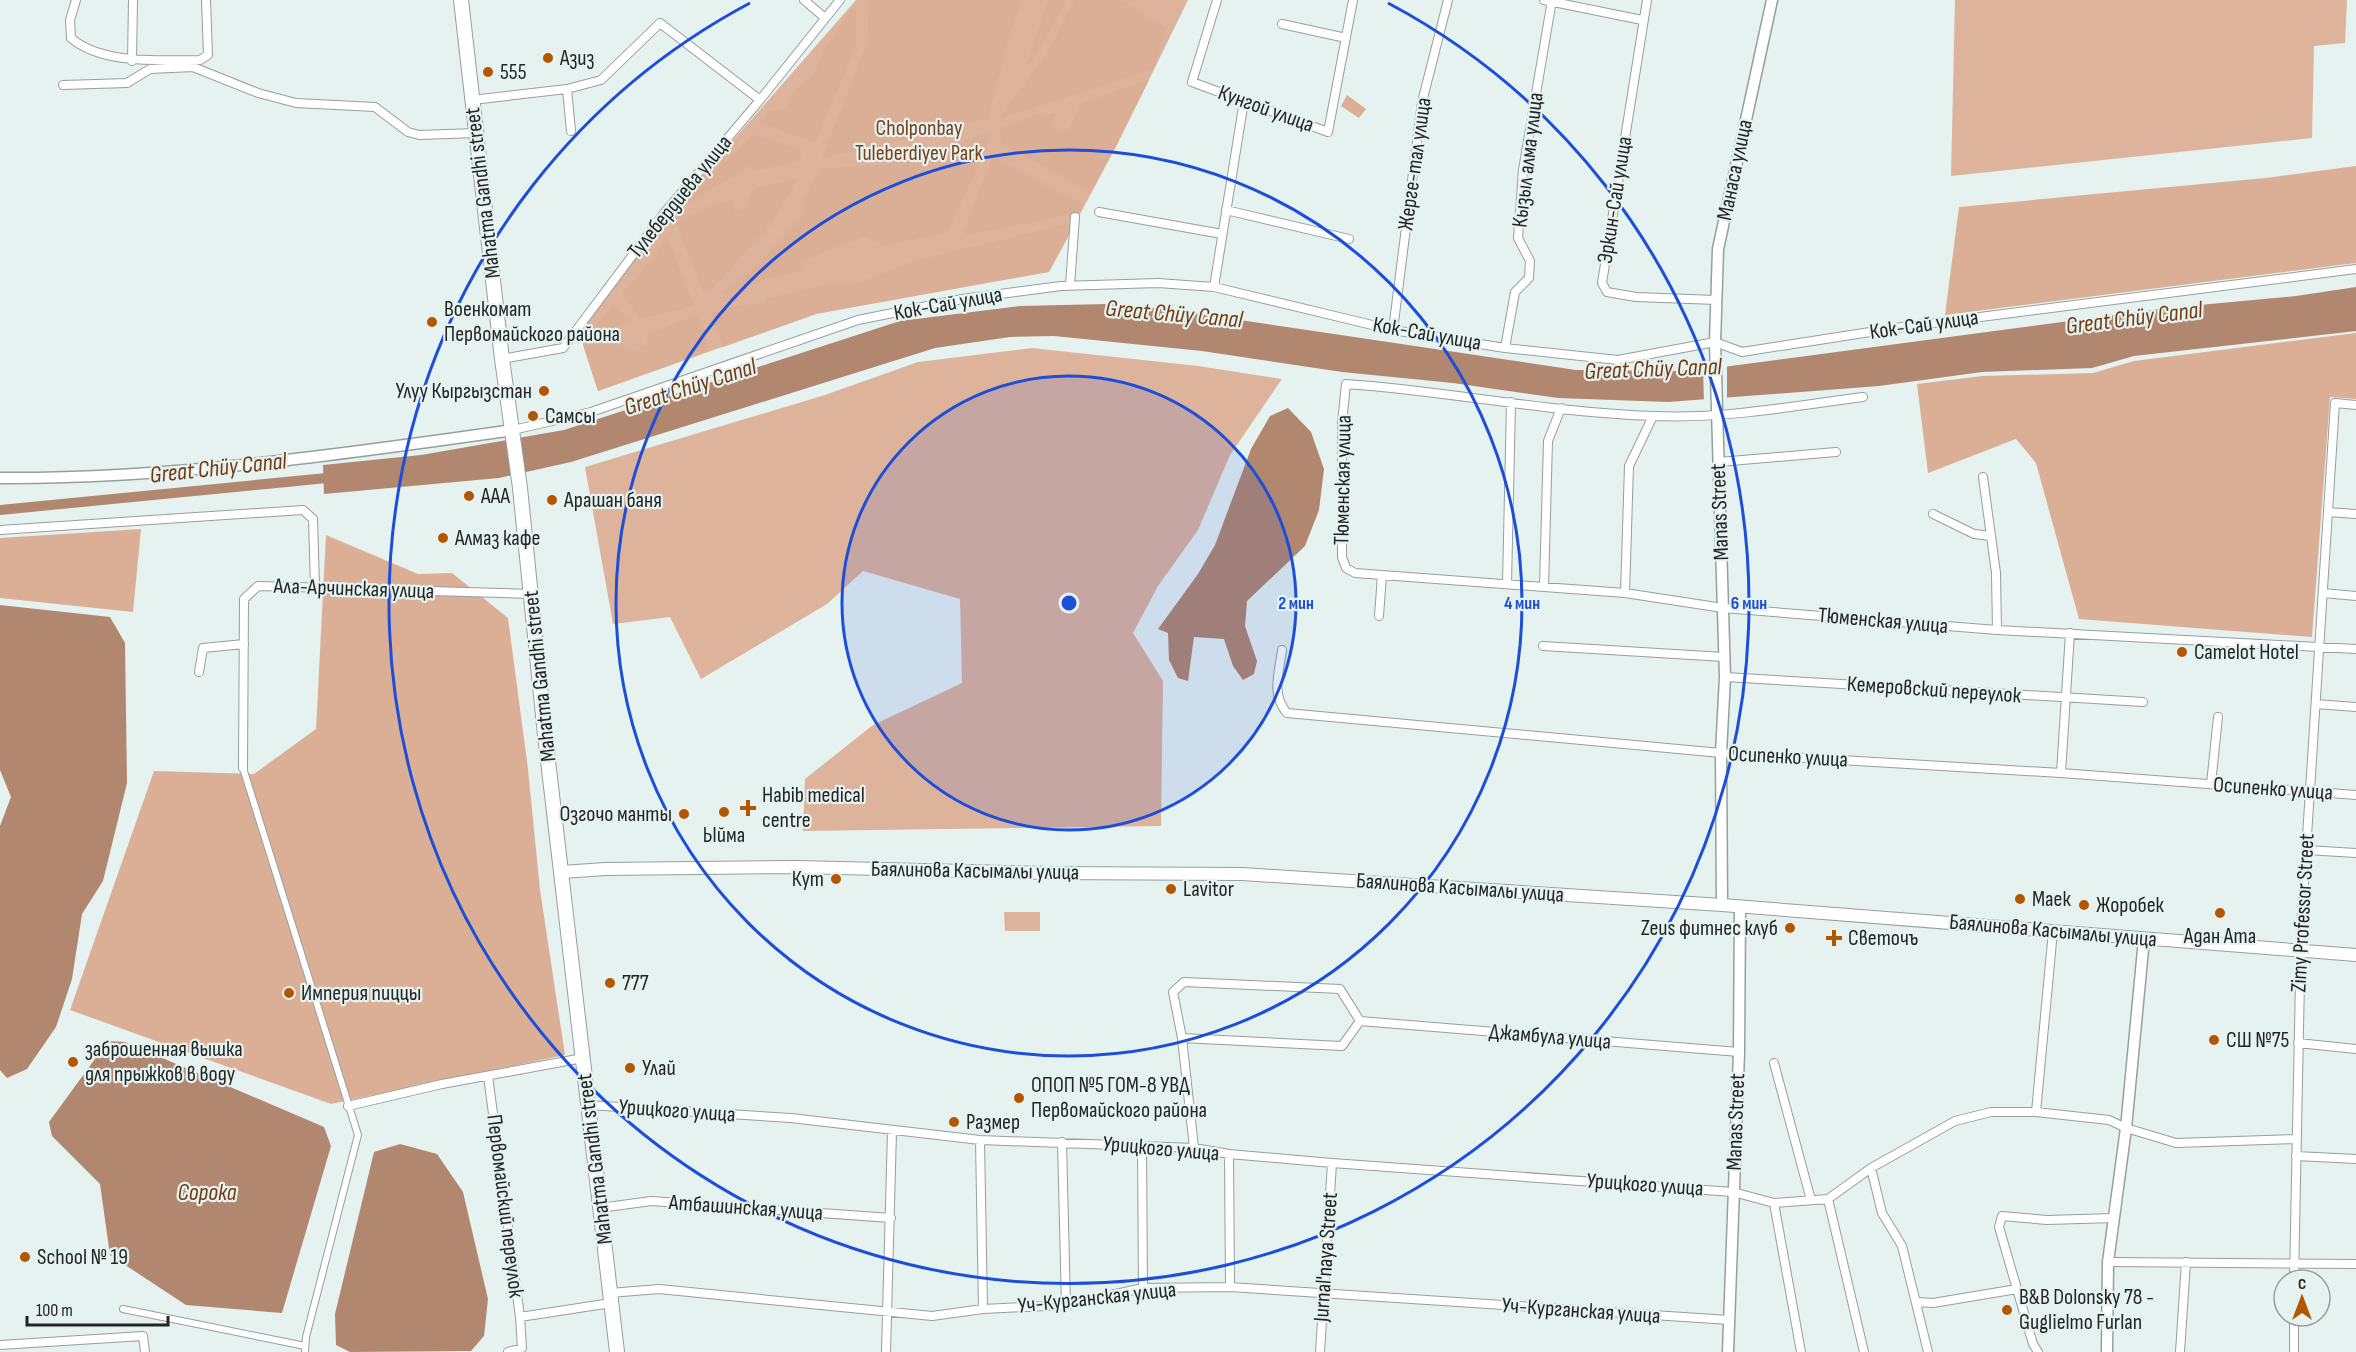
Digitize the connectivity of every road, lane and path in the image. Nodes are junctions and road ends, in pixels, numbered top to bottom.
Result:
1 (76, 0) edge
2 (133, 0) edge
3 (207, 0) edge
4 (461, 0) edge
5 (804, 0) edge
6 (840, 0) edge
7 (1218, 0) edge
8 (1353, 0) edge
9 (1448, 0) edge
10 (1549, 0) edge
11 (1647, 0) edge
12 (1772, 0) edge
13 (825, 18) junction
14 (1642, 20) junction
15 (1282, 24) dead end
16 (1346, 38) junction
17 (132, 61) junction
18 (63, 85) dead end
19 (567, 89) junction
20 (472, 100) junction
21 (760, 100) junction
22 (1244, 101) junction
23 (571, 131) dead end
24 (476, 133) junction
25 (1226, 210) junction
26 (1099, 212) dead end
27 (1075, 217) dead end
28 (1222, 234) junction
29 (1349, 239) dead end
30 (2356, 269) edge
31 (1070, 285) junction
32 (1214, 287) junction
33 (1716, 300) junction
34 (1393, 330) junction
35 (1715, 342) junction
36 (1505, 348) junction
37 (1715, 358) joint
38 (502, 359) junction
39 (1863, 397) dead end
40 (1511, 402) junction
41 (2356, 405) edge
42 (1561, 408) junction
43 (1715, 411) junction
44 (1653, 416) junction
45 (513, 430) junction
46 (1836, 452) dead end
47 (1719, 462) junction
48 (1983, 477) dead end
49 (0, 478) edge
50 (2328, 512) junction
51 (1933, 514) dead end
52 (2356, 514) edge
53 (0, 530) edge
54 (1991, 536) junction
55 (1382, 575) junction
56 (1507, 584) junction
57 (315, 587) junction
58 (1544, 587) junction
59 (1624, 593) junction
60 (2323, 593) junction
61 (532, 594) junction
62 (2356, 596) edge
63 (1723, 608) junction
64 (1379, 616) dead end
65 (1997, 630) junction
66 (2070, 633) junction
67 (244, 644) junction
68 (1543, 646) dead end
69 (2319, 646) junction
70 (2356, 649) edge
71 (1282, 650) dead end
72 (1724, 657) junction
73 (199, 672) dead end
74 (1725, 677) junction
75 (2064, 698) junction
76 (2143, 702) dead end
77 (2316, 704) junction
78 (2356, 707) edge
79 (2218, 717) dead end
80 (1721, 753) junction
81 (243, 768) joint
82 (2061, 773) junction
83 (2211, 784) junction
84 (2310, 792) junction
85 (2356, 795) edge
86 (2306, 850) junction
87 (2356, 854) edge
88 (562, 872) junction
89 (1722, 905) junction
90 (1740, 907) junction
91 (2053, 931) junction
92 (2144, 939) junction
93 (2300, 951) junction
94 (2356, 955) edge
95 (1360, 1021) junction
96 (1182, 1038) junction
97 (2298, 1043) junction
98 (2356, 1049) edge
99 (1739, 1052) junction
100 (583, 1058) junction
101 (1774, 1063) dead end
102 (488, 1076) junction
103 (588, 1105) junction
104 (348, 1106) junction
105 (2036, 1112) junction
106 (2126, 1128) junction
107 (892, 1131) junction
108 (2297, 1139) junction
109 (980, 1140) junction
110 (1062, 1142) junction
111 (1142, 1147) junction
112 (1194, 1148) junction
113 (1229, 1154) junction
114 (2296, 1156) junction
115 (2356, 1159) edge
116 (1332, 1163) junction
117 (1871, 1168) junction
118 (1734, 1192) junction
119 (1828, 1199) junction
120 (1811, 1200) junction
121 (1774, 1203) junction
122 (600, 1208) junction
123 (891, 1218) junction
124 (2114, 1218) junction
125 (2108, 1262) junction
126 (2186, 1262) junction
127 (2295, 1263) junction
128 (2356, 1264) edge
129 (2295, 1268) edge
130 (1230, 1287) junction
131 (1143, 1288) junction
132 (2017, 1289) junction
133 (1323, 1295) junction
134 (611, 1298) junction
135 (1917, 1302) junction
136 (1066, 1305) junction
137 (123, 1309) dead end
138 (983, 1309) junction
139 (888, 1310) junction
140 (520, 1317) junction
141 (1729, 1320) junction
142 (2294, 1328) edge
143 (0, 1346) edge
144 (20, 1349) edge
145 (305, 1349) edge
146 (145, 1352) edge
147 (508, 1352) edge
148 (617, 1352) edge
149 (886, 1352) edge
150 (1320, 1352) edge
151 (1728, 1352) edge
152 (1801, 1352) edge
153 (1864, 1352) edge
154 (1929, 1352) edge
155 (2038, 1352) edge
156 (2107, 1352) edge
157 (2180, 1352) edge
158 (2294, 1352) edge

1 - 17 street
2 - 17 street
3 - 17 street
4 - 20 main road, Mahatma Gandhi street
5 - 13 street
6 - 13 street, Тулебердиева улица
7 - 22 street, Кунгой улица
8 - 16 street, Кунгой улица
9 - 34 street, Жерге-тал улица
10 - 14 street
10 - 36 street, Кызыл алма улица
11 - 14 street, Эркин-Сай улица
12 - 33 street, Манаса улица
13 - 21 street, Тулебердиева улица
14 - 33 street, Эркин-Сай улица
15 - 16 street
16 - 22 street, Кунгой улица
18 - 24 street
19 - 20 street
19 - 21 street
19 - 23 street
20 - 24 main road, Mahatma Gandhi street
21 - 38 street, Тулебердиева улица
22 - 25 street
24 - 38 main road, Mahatma Gandhi street
25 - 28 street
25 - 29 street
26 - 28 street
27 - 31 street
28 - 32 street
30 - 35 street, Кок-Сай улица
31 - 32 street, Кок-Сай улица
31 - 45 street, Кок-Сай улица
32 - 34 street, Кок-Сай улица
33 - 35 street, Манаса улица
34 - 36 street, Кок-Сай улица
35 - 36 street, Кок-Сай улица
35 - 37 street, Манаса улица
37 - 43 street, Manas Street
38 - 45 main road, Mahatma Gandhi street
39 - 43 street
40 - 42 street
40 - 55 street, Тюменская улица
40 - 56 street
41 - 50 street, Zimy Professor Street
42 - 44 street
42 - 58 street
43 - 44 street
43 - 47 street, Manas Street
44 - 59 street
45 - 49 street
45 - 61 main road, Mahatma Gandhi street
46 - 47 street
47 - 63 street, Manas Street
48 - 54 street
50 - 52 street
50 - 60 street, Zimy Professor Street
51 - 54 street
53 - 57 street
54 - 65 street
55 - 56 street, Тюменская улица
55 - 64 street
56 - 58 street, Тюменская улица
57 - 61 street, Ала-Арчинская улица
57 - 67 street, Ала-Арчинская улица
58 - 59 street, Тюменская улица
59 - 63 street, Тюменская улица
60 - 62 street
60 - 69 street, Zimy Professor Street
61 - 88 main road, Mahatma Gandhi street
63 - 65 street, Тюменская улица
63 - 72 street, Manas Street
65 - 66 street, Тюменская улица
66 - 69 street, Тюменская улица
66 - 75 street
67 - 73 street
67 - 81 street, Ала-Арчинская улица
68 - 72 street
69 - 70 street, Тюменская улица
69 - 77 street, Zimy Professor Street
71 - 80 street, Осипенко улица
72 - 74 street, Manas Street
74 - 75 street, Кемеровский переулок
74 - 80 street, Manas Street
75 - 76 street, Кемеровский переулок
75 - 82 street
77 - 78 street
77 - 84 street, Zimy Professor Street
79 - 83 street
80 - 82 street, Осипенко улица
80 - 89 street, Manas Street
81 - 104 street
82 - 83 street, Осипенко улица
83 - 84 street, Осипенко улица
84 - 85 street, Осипенко улица
84 - 86 street, Zimy Professor Street
86 - 87 street
86 - 93 street, Zimy Professor Street
88 - 89 main road, Баялинова Касымалы улица
88 - 100 main road, Mahatma Gandhi street
89 - 90 main road, Баялинова Касымалы улица
90 - 91 main road, Баялинова Касымалы улица
90 - 99 street, Manas Street
91 - 92 main road, Баялинова Касымалы улица
91 - 105 street
92 - 93 main road, Баялинова Касымалы улица
92 - 106 street
93 - 94 main road, Баялинова Касымалы улица
93 - 97 street, Zimy Professor Street
95 - 96 street
95 - 96 street
95 - 99 street, Джамбула улица
96 - 112 street
97 - 98 street
97 - 108 street, Zimy Professor Street
99 - 118 street, Manas Street
100 - 102 street
100 - 103 main road, Mahatma Gandhi street
101 - 120 street
102 - 104 street
102 - 140 street, Первомайский переулок
103 - 107 street, Урицкого улица
103 - 122 main road, Mahatma Gandhi street
104 - 145 street
105 - 106 street
105 - 117 street
106 - 108 street
106 - 124 street
107 - 109 street, Урицкого улица
107 - 123 street
108 - 114 street, Zimy Professor Street
109 - 110 street, Урицкого улица
109 - 138 street
110 - 111 street, Урицкого улица
110 - 136 street
111 - 112 street, Урицкого улица
111 - 131 street
112 - 113 street, Урицкого улица
113 - 116 street, Урицкого улица
113 - 130 street
114 - 115 street
114 - 127 street, Zimy Professor Street
116 - 118 street, Урицкого улица
116 - 133 street, Jurnal'naya Street
117 - 119 street
117 - 135 street
118 - 121 street, Manas Street
118 - 141 street
119 - 120 street, Manas Street
119 - 153 street
120 - 121 street, Manas Street
121 - 152 street
122 - 123 street, Атбашинская улица
122 - 134 main road, Mahatma Gandhi street
123 - 139 street
124 - 125 street
124 - 132 street
125 - 126 street
125 - 156 street
126 - 127 street
126 - 157 street
127 - 128 street
127 - 129 street, Zimy Professor Street
130 - 131 street, Уч-Курганская улица
130 - 133 street, Уч-Курганская улица
131 - 136 street, Уч-Курганская улица
132 - 135 street
132 - 155 street
133 - 141 street, Уч-Курганская улица
133 - 150 street, Jurnal'naya Street
134 - 139 street, Уч-Курганская улица
134 - 140 street, Первомайский переулок
134 - 148 main road, Mahatma Gandhi street
135 - 154 street
136 - 138 street, Уч-Курганская улица
137 - 145 street
138 - 139 street, Уч-Курганская улица
139 - 149 street
140 - 147 street
141 - 151 street
142 - 158 street
143 - 144 street
144 - 146 street

